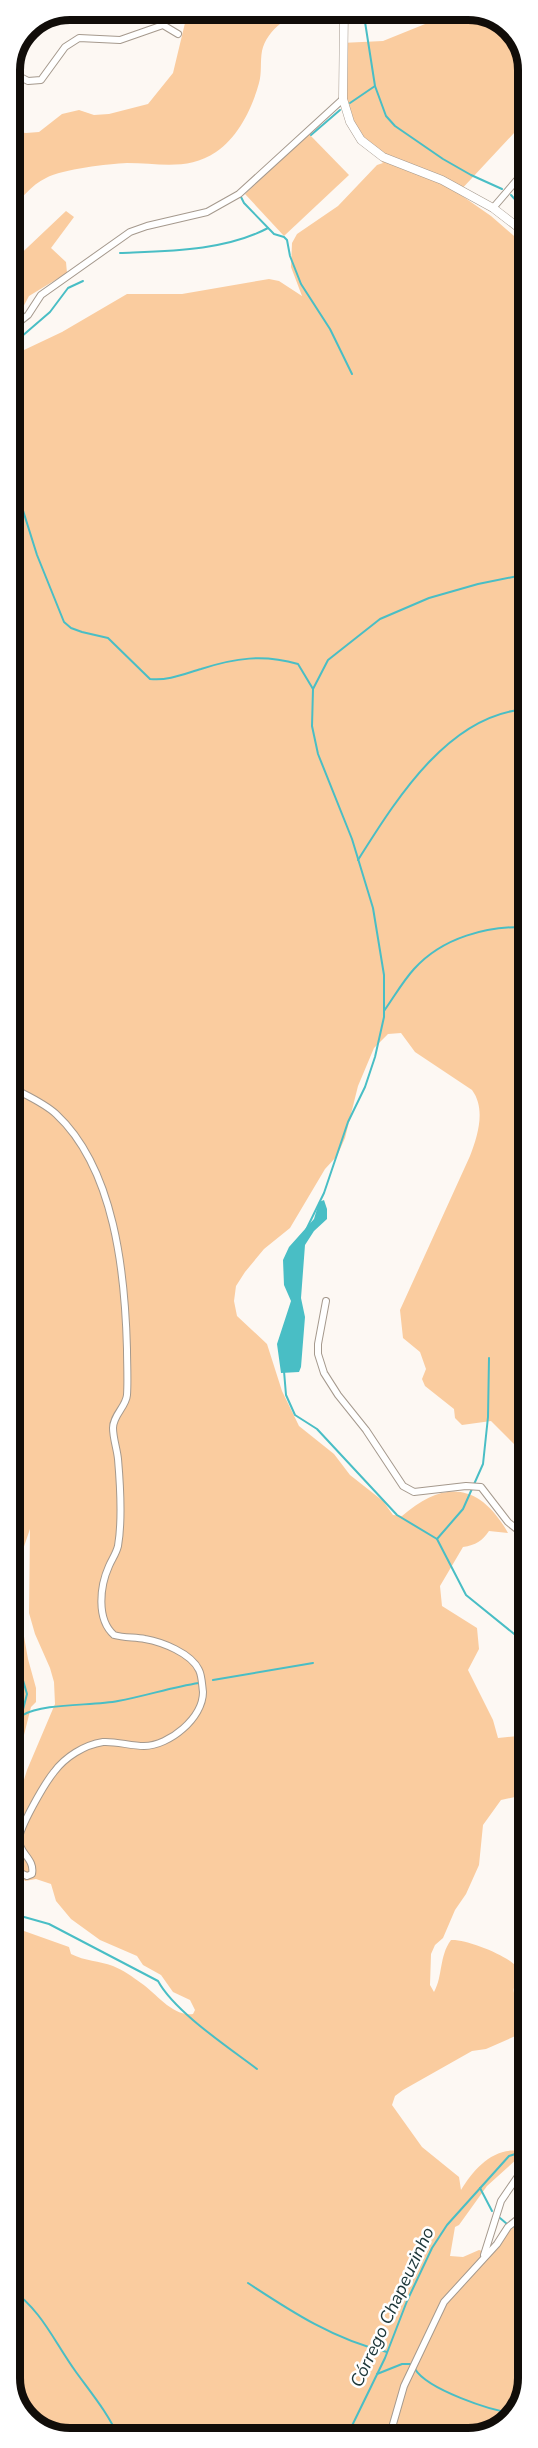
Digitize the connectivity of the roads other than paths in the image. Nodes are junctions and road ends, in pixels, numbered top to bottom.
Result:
1 (344, 20) edge
2 (178, 34) dead end
3 (20, 76) edge
4 (343, 99) junction
5 (518, 180) edge
6 (493, 208) junction
7 (518, 227) edge
8 (20, 321) edge
9 (20, 1092) edge
10 (326, 1301) dead end
11 (518, 1530) edge
12 (20, 1833) edge
13 (20, 1844) edge
14 (20, 1874) edge
15 (518, 2176) edge
16 (518, 2219) edge
17 (484, 2256) junction
18 (392, 2428) edge

1 - 4 street
2 - 3 street
4 - 6 street
4 - 8 street
5 - 6 street
6 - 7 street
9 - 12 street
10 - 11 street
13 - 14 street
15 - 17 street
16 - 17 street
17 - 18 street

